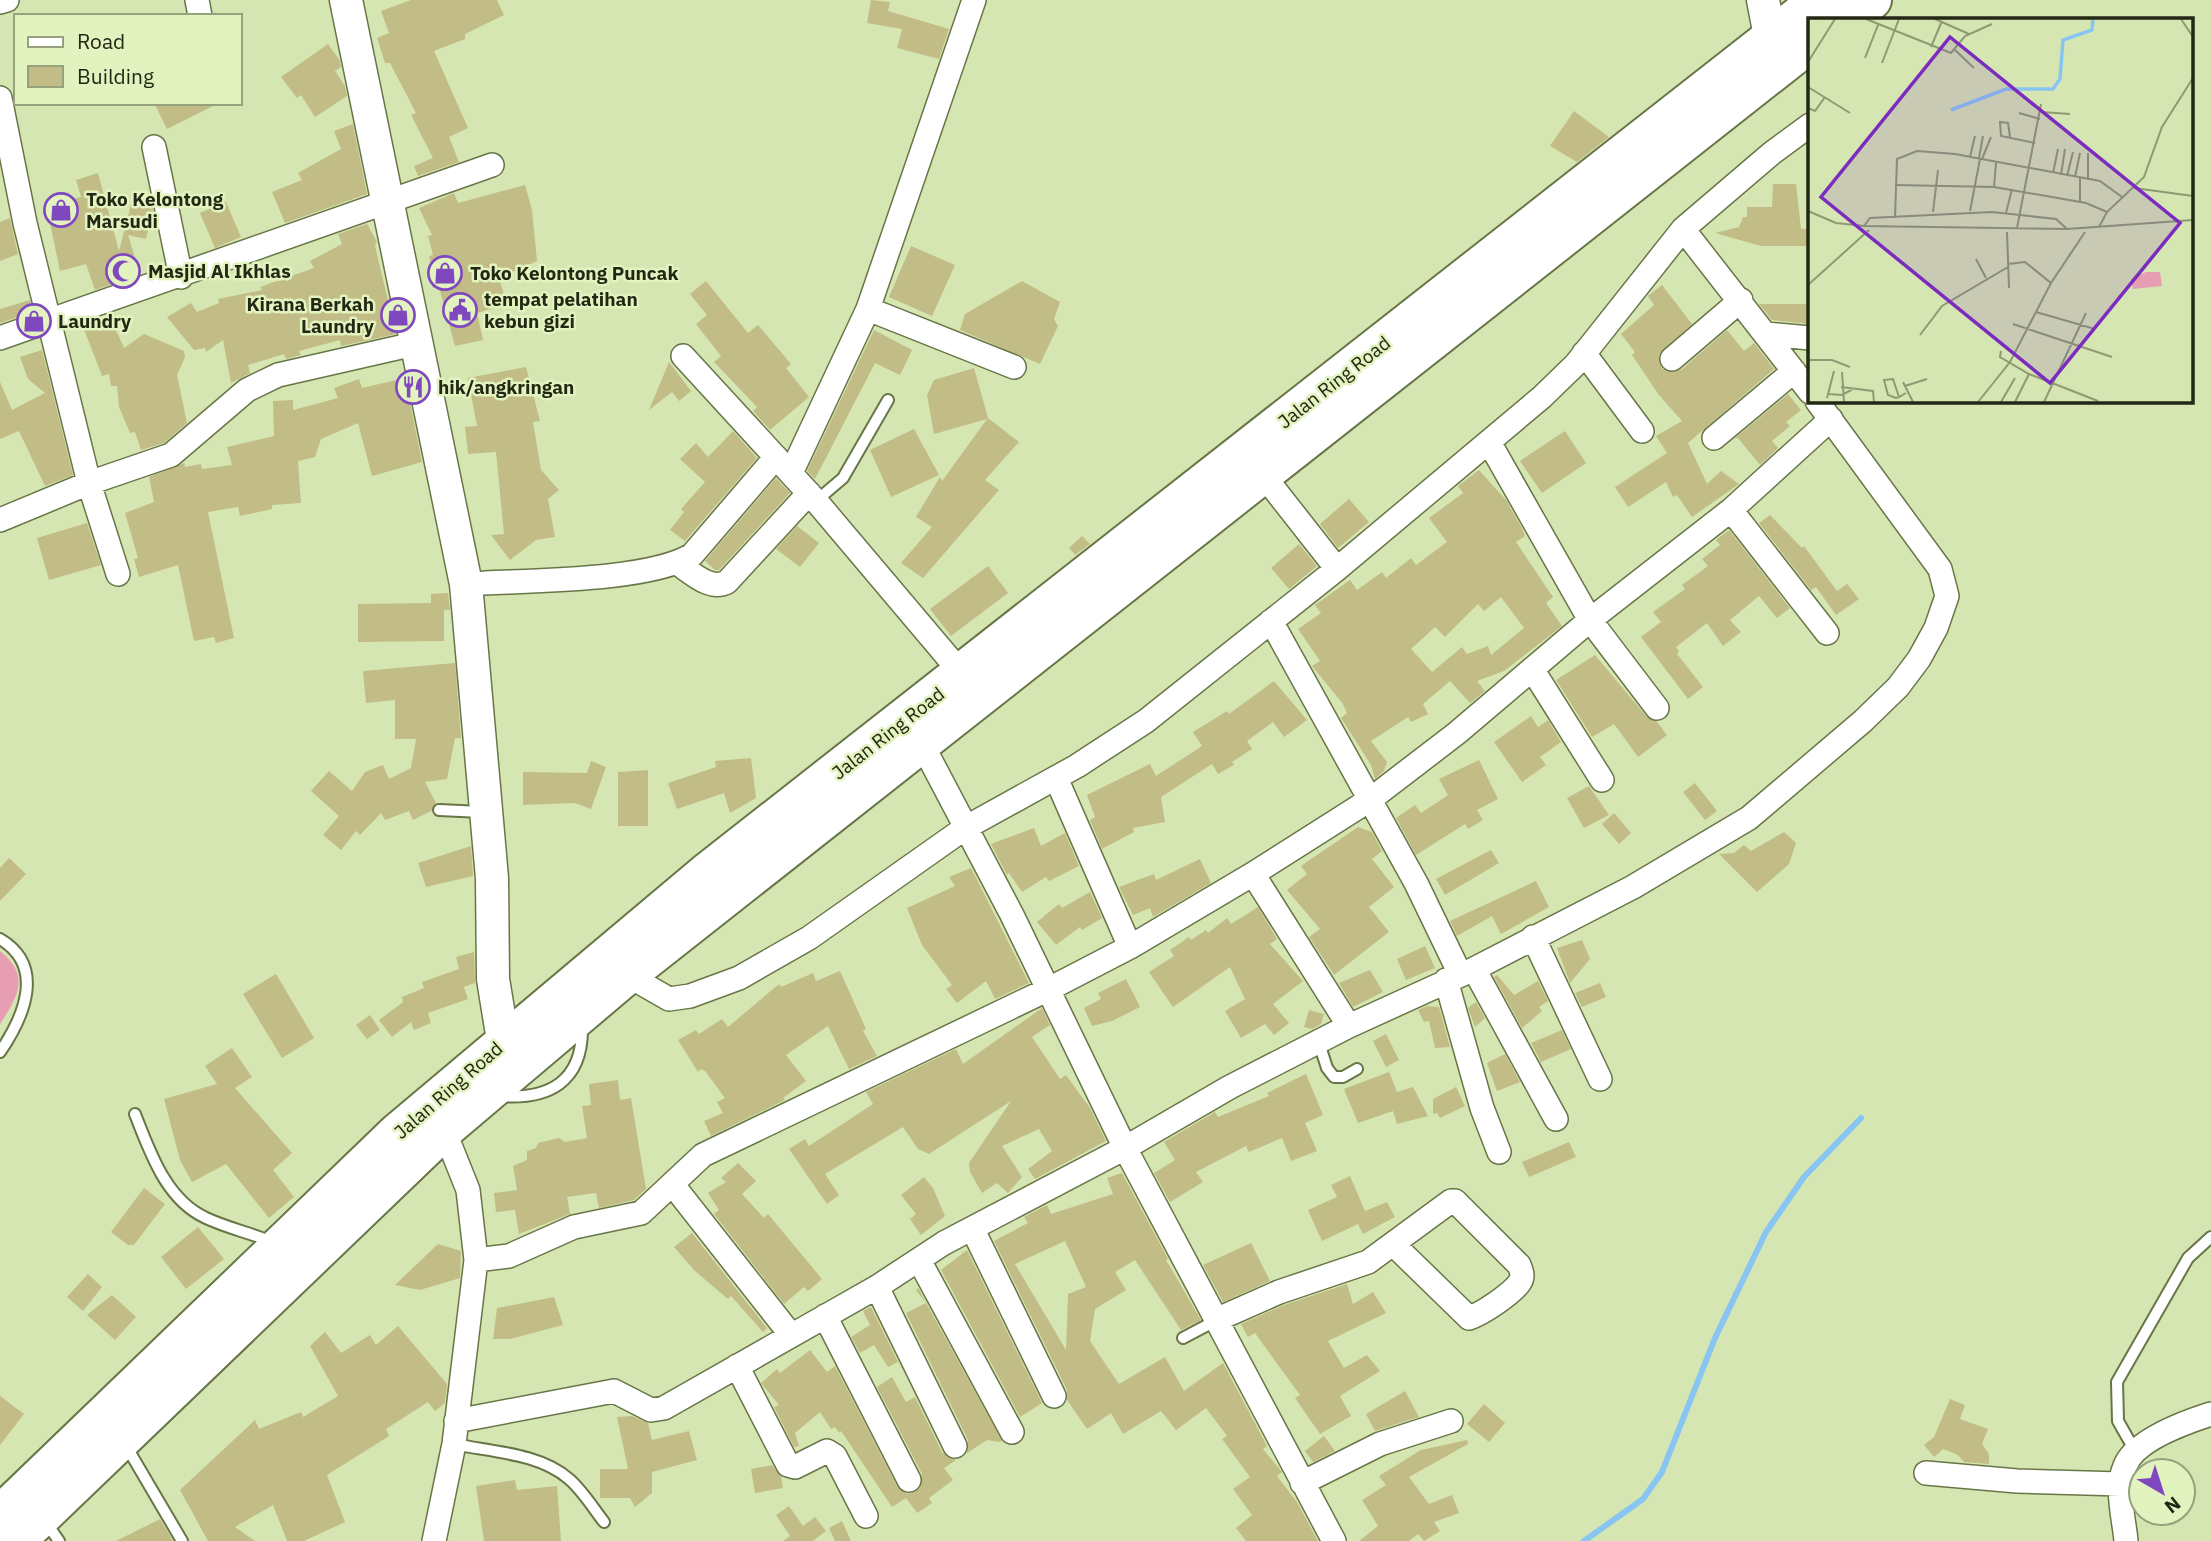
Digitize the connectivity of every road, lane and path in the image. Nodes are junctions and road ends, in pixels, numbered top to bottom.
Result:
1 (6, 0) edge
2 (346, 0) edge
3 (974, 0) edge
4 (1819, 0) edge
5 (1872, 0) edge
6 (0, 2) edge
7 (1767, 18) edge
8 (1845, 18) edge
9 (1808, 44) edge
10 (0, 98) edge
11 (1808, 126) edge
12 (154, 147) dead end
13 (7, 158) edge
14 (492, 165) dead end
15 (390, 202) junction
16 (1683, 229) junction
17 (181, 277) junction
18 (1741, 300) junction
19 (868, 309) junction
20 (50, 322) junction
21 (1767, 334) junction
22 (1417, 337) junction
23 (0, 338) edge
24 (1808, 338) edge
25 (414, 344) junction
26 (1584, 353) junction
27 (683, 356) dead end
28 (1672, 359) dead end
29 (1014, 368) dead end
30 (1794, 371) junction
31 (1808, 389) edge
32 (888, 400) dead end
33 (1824, 410) edge
34 (1642, 431) dead end
35 (1714, 438) dead end
36 (1489, 442) junction
37 (784, 465) junction
38 (1264, 476) junction
39 (89, 483) junction
40 (812, 497) junction
41 (1731, 510) junction
42 (0, 520) edge
43 (677, 564) junction
44 (1337, 569) junction
45 (118, 574) dead end
46 (466, 584) junction
47 (1590, 620) junction
48 (1271, 621) junction
49 (1827, 633) dead end
50 (1532, 669) junction
51 (963, 675) junction
52 (1657, 708) dead end
53 (927, 755) junction
54 (1056, 778) junction
55 (1602, 780) dead end
56 (1371, 799) junction
57 (439, 810) dead end
58 (486, 812) junction
59 (960, 818) junction
60 (1253, 874) junction
61 (1533, 937) junction
62 (0, 939) edge
63 (1130, 947) junction
64 (627, 975) junction
65 (1460, 975) junction
66 (1049, 989) junction
67 (1349, 1026) junction
68 (507, 1041) junction
69 (1319, 1043) junction
70 (0, 1052) edge
71 (1357, 1069) dead end
72 (1600, 1079) dead end
73 (135, 1114) dead end
74 (1556, 1119) dead end
75 (444, 1130) junction
76 (1125, 1148) junction
77 (1499, 1152) dead end
78 (673, 1185) junction
79 (973, 1230) junction
80 (2211, 1237) edge
81 (1393, 1244) junction
82 (292, 1256) junction
83 (476, 1260) junction
84 (919, 1260) junction
85 (877, 1287) junction
86 (825, 1315) junction
87 (1218, 1319) junction
88 (791, 1335) junction
89 (1183, 1338) dead end
90 (737, 1366) junction
91 (1054, 1396) dead end
92 (2211, 1414) edge
93 (456, 1421) junction
94 (1451, 1421) dead end
95 (1012, 1432) dead end
96 (122, 1438) junction
97 (454, 1444) junction
98 (955, 1446) dead end
99 (2135, 1451) junction
100 (1926, 1473) dead end
101 (909, 1480) dead end
102 (1302, 1483) junction
103 (2122, 1484) junction
104 (0, 1515) edge
105 (866, 1516) dead end
106 (604, 1522) dead end
107 (39, 1533) edge
108 (436, 1534) edge
109 (1328, 1539) edge
110 (182, 1541) edge
111 (413, 1541) edge
112 (2126, 1541) edge

1 - 6 street
2 - 15 street
3 - 19 street
4 - 7 highway, Jalan Ring Road
5 - 8 highway
7 - 22 highway, Jalan Ring Road
9 - 22 highway, Jalan Ring Road
10 - 13 street
11 - 16 street
12 - 17 street
13 - 20 street
14 - 15 street
15 - 17 street
15 - 25 street
16 - 18 street
16 - 26 street
17 - 20 street
18 - 21 street
18 - 28 street
19 - 29 street
19 - 37 street
20 - 23 street
20 - 39 street
21 - 24 street
21 - 30 street
22 - 38 highway, Jalan Ring Road
22 - 51 highway, Jalan Ring Road
25 - 39 street
25 - 46 street
26 - 34 street
26 - 36 street
27 - 37 street
30 - 31 street
30 - 35 street
32 - 40 lane
33 - 41 street
33 - 61 street
36 - 44 street
36 - 47 street
37 - 40 street
37 - 43 street
38 - 44 street
38 - 53 highway, Jalan Ring Road
39 - 42 street
39 - 45 street
40 - 43 street
40 - 51 street
41 - 47 street
41 - 49 street
43 - 46 street
44 - 48 street
46 - 58 street
47 - 50 street
47 - 52 street
48 - 54 street
48 - 56 street
50 - 55 street
50 - 56 street
51 - 68 highway, Jalan Ring Road
53 - 59 street
53 - 64 highway, Jalan Ring Road
54 - 59 street
54 - 63 street
56 - 60 street
56 - 65 street
57 - 58 lane
58 - 68 street
59 - 64 street
59 - 66 street
60 - 63 street
60 - 67 street
61 - 65 street
61 - 72 street
62 - 70 lane
63 - 66 street
64 - 75 highway, Jalan Ring Road
65 - 67 street
65 - 74 street
65 - 77 street
66 - 76 street
66 - 78 street
67 - 69 street
68 - 82 highway, Jalan Ring Road
69 - 71 lane
69 - 76 street
73 - 82 lane
75 - 82 highway, Jalan Ring Road
75 - 83 street
76 - 79 street
76 - 87 street
78 - 83 street
78 - 88 street
79 - 84 street
79 - 91 street
80 - 99 lane
81 - 81 street
81 - 87 street
82 - 96 highway, Jalan Ring Road
82 - 104 highway, Jalan Ring Road
83 - 93 street
84 - 85 street
84 - 95 street
85 - 86 street
85 - 98 street
86 - 88 street
86 - 101 street
87 - 89 lane
87 - 102 street
88 - 90 street
90 - 93 street
90 - 105 street
92 - 99 street
93 - 97 street
94 - 102 street
96 - 107 highway, Jalan Ring Road
96 - 110 lane
97 - 106 lane
97 - 108 street
99 - 103 street
100 - 103 street
102 - 109 street
103 - 112 street
108 - 111 street

